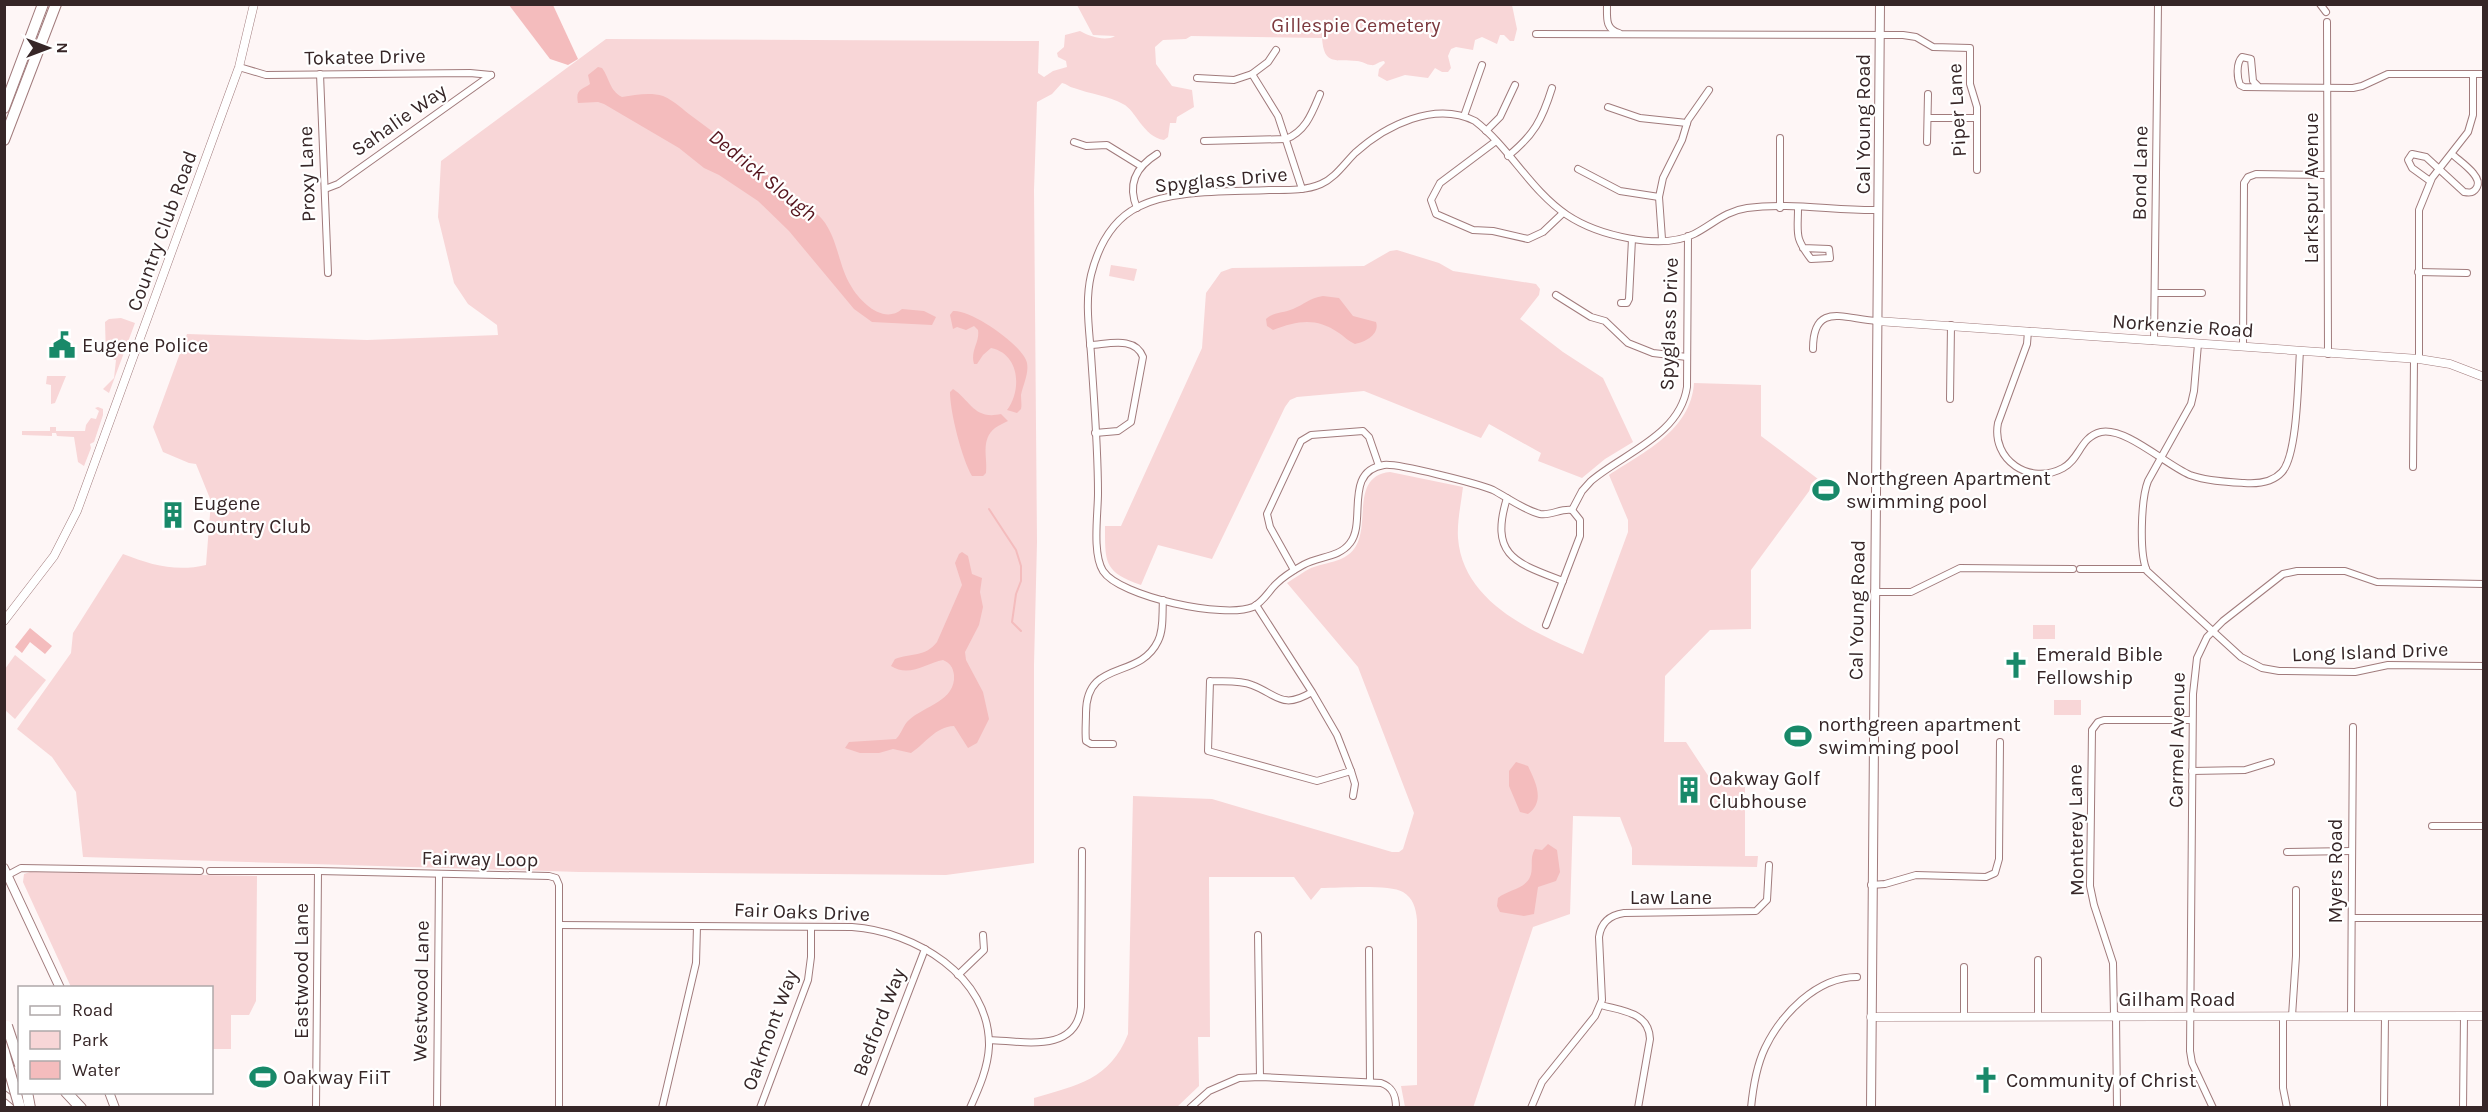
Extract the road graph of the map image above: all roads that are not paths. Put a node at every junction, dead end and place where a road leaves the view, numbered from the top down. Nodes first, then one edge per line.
1 (43, 4) edge
2 (56, 4) edge
3 (254, 4) edge
4 (1607, 4) edge
5 (1880, 4) edge
6 (2158, 4) edge
7 (2327, 22) dead end
8 (1536, 34) dead end
9 (1624, 34) junction
10 (1880, 35) junction
11 (1276, 50) dead end
12 (1482, 65) dead end
13 (239, 67) junction
14 (320, 74) junction
15 (1252, 74) junction
16 (2473, 74) junction
17 (2484, 74) edge
18 (491, 75) joint
19 (1197, 78) dead end
20 (1515, 85) dead end
21 (2259, 87) junction
22 (1552, 88) dead end
23 (2327, 88) junction
24 (1709, 90) dead end
25 (1320, 94) dead end
26 (1928, 94) dead end
27 (1608, 107) dead end
28 (4, 108) edge
29 (1464, 116) junction
30 (1928, 118) junction
31 (1977, 118) junction
32 (1687, 123) junction
33 (1486, 131) junction
34 (1780, 138) dead end
35 (1286, 139) junction
36 (4, 140) edge
37 (1204, 141) dead end
38 (1496, 141) junction
39 (1074, 142) dead end
40 (1927, 142) dead end
41 (1157, 154) dead end
42 (2452, 154) junction
43 (1508, 156) junction
44 (1141, 166) junction
45 (2439, 168) junction
46 (1578, 169) dead end
47 (1977, 170) dead end
48 (2327, 175) junction
49 (2430, 181) junction
50 (325, 189) junction
51 (1302, 189) junction
52 (1659, 197) junction
53 (1137, 208) junction
54 (1780, 208) junction
55 (1798, 208) junction
56 (1879, 210) junction
57 (1563, 213) junction
58 (1688, 236) junction
59 (1632, 239) junction
60 (1662, 239) junction
61 (1803, 248) dead end
62 (2418, 272) junction
63 (328, 273) dead end
64 (2467, 273) dead end
65 (2155, 293) junction
66 (2202, 293) dead end
67 (1556, 295) dead end
68 (1621, 303) dead end
69 (1877, 321) junction
70 (1951, 325) junction
71 (2028, 332) junction
72 (2154, 341) junction
73 (2198, 344) junction
74 (1090, 345) junction
75 (2243, 347) junction
76 (1813, 349) dead end
77 (2300, 351) junction
78 (2328, 354) junction
79 (1687, 357) junction
80 (2416, 359) junction
81 (2484, 377) edge
82 (1950, 399) dead end
83 (1095, 433) junction
84 (2161, 459) junction
85 (1379, 466) junction
86 (2413, 467) dead end
87 (1507, 498) junction
88 (1572, 510) junction
89 (2146, 569) junction
90 (1294, 570) junction
91 (1563, 581) junction
92 (2484, 584) edge
93 (1874, 592) junction
94 (1163, 600) junction
95 (1256, 605) junction
96 (4, 621) edge
97 (1546, 625) dead end
98 (2213, 631) junction
99 (2484, 666) edge
100 (1312, 692) junction
101 (2192, 720) junction
102 (2353, 727) dead end
103 (2000, 742) dead end
104 (1113, 744) dead end
105 (2271, 762) dead end
106 (1351, 771) junction
107 (2192, 771) junction
108 (1353, 796) dead end
109 (2432, 826) dead end
110 (2484, 826) edge
111 (1082, 851) dead end
112 (2352, 851) junction
113 (2287, 852) dead end
114 (1769, 865) dead end
115 (6, 871) edge
116 (200, 871) dead end
117 (210, 871) dead end
118 (318, 871) junction
119 (439, 875) junction
120 (1871, 885) junction
121 (2296, 890) dead end
122 (2352, 918) junction
123 (2484, 918) edge
124 (559, 925) junction
125 (697, 926) junction
126 (811, 927) junction
127 (983, 935) dead end
128 (1258, 935) dead end
129 (925, 949) junction
130 (1369, 950) dead end
131 (2038, 960) dead end
132 (1964, 967) dead end
133 (958, 975) junction
134 (1857, 977) dead end
135 (60, 986) edge
136 (1601, 1005) junction
137 (2038, 1015) junction
138 (2115, 1015) junction
139 (2191, 1016) junction
140 (2288, 1016) junction
141 (2351, 1016) junction
142 (2385, 1016) junction
143 (2464, 1016) junction
144 (2484, 1016) edge
145 (1871, 1017) junction
146 (1964, 1017) junction
147 (6, 1022) edge
148 (989, 1040) junction
149 (4, 1052) edge
150 (4, 1057) edge
151 (18, 1058) edge
152 (18, 1063) edge
153 (1260, 1077) junction
154 (1370, 1082) junction
155 (4, 1084) edge
156 (68, 1094) edge
157 (4, 1103) edge
158 (10, 1107) edge
159 (20, 1107) edge
160 (31, 1107) edge
161 (81, 1107) edge
162 (316, 1107) edge
163 (437, 1107) edge
164 (559, 1107) edge
165 (662, 1107) edge
166 (760, 1107) edge
167 (864, 1107) edge
168 (970, 1107) edge
169 (1190, 1107) edge
170 (1396, 1107) edge
171 (1531, 1107) edge
172 (1638, 1107) edge
173 (1751, 1107) edge
174 (1871, 1107) edge
175 (2117, 1107) edge
176 (2213, 1107) edge
177 (2287, 1107) edge
178 (2384, 1107) edge
179 (2463, 1107) edge

1 - 28 highway
2 - 36 highway
3 - 13 street, Country Club Road
4 - 9 street
5 - 10 main road, Cal Young Road
6 - 65 street, Bond Lane
7 - 23 street, Larkspur Avenue
8 - 9 street
9 - 10 street
10 - 31 street, Piper Lane
10 - 56 main road, Cal Young Road
11 - 15 street
12 - 29 street
13 - 14 street, Tokatee Drive
13 - 96 street, Country Club Road
14 - 18 street, Tokatee Drive
14 - 50 street, Proxy Lane
15 - 19 street
15 - 35 street
16 - 17 street
16 - 23 street
16 - 42 street
18 - 50 street, Sahalie Way
20 - 33 street
21 - 21 street
21 - 23 street
22 - 43 street
23 - 48 street, Larkspur Avenue
24 - 32 street
25 - 35 street
26 - 30 street
27 - 32 street
29 - 33 street, Spyglass Drive
29 - 51 street, Spyglass Drive
30 - 31 street
30 - 40 street
31 - 47 street, Piper Lane
32 - 52 street
33 - 38 street, Spyglass Drive
34 - 54 street
35 - 37 street
35 - 51 street
38 - 43 street, Spyglass Drive
38 - 57 street
39 - 44 street
41 - 44 street
42 - 45 street
42 - 45 street
43 - 57 street, Spyglass Drive
44 - 53 street
45 - 49 street
45 - 49 street
46 - 52 street
48 - 75 street
48 - 78 street, Larkspur Avenue
49 - 62 street
50 - 63 street, Proxy Lane
51 - 53 street, Spyglass Drive
52 - 60 street
53 - 74 street, Spyglass Drive
54 - 55 street, Spyglass Drive
54 - 58 street, Spyglass Drive
55 - 56 street, Spyglass Drive
55 - 61 street
56 - 69 main road, Cal Young Road
57 - 59 street, Spyglass Drive
58 - 60 street, Spyglass Drive
58 - 79 street, Spyglass Drive
59 - 60 street, Spyglass Drive
59 - 68 street
62 - 64 street
62 - 80 street
65 - 66 street
65 - 72 street, Bond Lane
67 - 79 street
69 - 70 street, Norkenzie Road
69 - 76 street
69 - 93 main road, Cal Young Road
70 - 71 street, Norkenzie Road
70 - 82 street
71 - 72 street, Norkenzie Road
71 - 84 street
72 - 73 street, Norkenzie Road
73 - 75 street, Norkenzie Road
73 - 84 street
74 - 83 street, Spyglass Drive
74 - 83 street
75 - 77 street, Norkenzie Road
77 - 78 street, Norkenzie Road
77 - 84 street
78 - 80 street, Norkenzie Road
79 - 88 street, Spyglass Drive
80 - 81 street, Norkenzie Road
80 - 86 street
83 - 94 street, Spyglass Drive
84 - 89 street
85 - 87 street
85 - 90 street
85 - 90 street
87 - 88 street
87 - 91 street
88 - 91 street
89 - 93 street
89 - 98 street, Long Island Drive
90 - 95 street
91 - 97 street
92 - 98 street, Carmel Avenue
93 - 120 main road, Cal Young Road
94 - 95 street, Spyglass Drive
94 - 104 street
95 - 100 street
98 - 99 street, Long Island Drive
98 - 101 street, Carmel Avenue
100 - 106 street
100 - 106 street
101 - 107 street, Carmel Avenue
101 - 138 street, Monterey Lane
102 - 112 street, Myers Road
103 - 120 street
105 - 107 street
106 - 108 street
107 - 139 street, Carmel Avenue
109 - 110 street
111 - 148 street
112 - 113 street
112 - 122 street, Myers Road
114 - 136 street, Law Lane
115 - 116 street
115 - 135 main road
117 - 118 street, Fairway Loop
118 - 119 street, Fairway Loop
118 - 162 street, Eastwood Lane
119 - 124 street, Fairway Loop
119 - 163 street, Westwood Lane
120 - 145 main road, Cal Young Road
121 - 140 street
122 - 123 street
122 - 141 street, Myers Road
124 - 125 street, Fair Oaks Drive
124 - 164 street, Fairway Loop
125 - 126 street, Fair Oaks Drive
125 - 165 street
126 - 129 street, Fair Oaks Drive
126 - 166 street, Oakmont Way
127 - 133 street
128 - 153 street
129 - 133 street, Fair Oaks Drive
129 - 167 street, Bedford Way
130 - 154 street
131 - 137 street
132 - 146 street
133 - 148 street, Fair Oaks Drive
134 - 173 street
136 - 171 street
136 - 172 street
137 - 138 street, Gilham Road
137 - 146 street, Gilham Road
138 - 139 street, Gilham Road
138 - 175 street
139 - 140 street, Gilham Road
139 - 176 street, Carmel Avenue
140 - 141 street, Gilham Road
140 - 177 street
141 - 142 street, Gilham Road
142 - 143 street, Gilham Road
142 - 178 street
143 - 144 street, Gilham Road
143 - 179 street
145 - 146 street, Gilham Road
145 - 174 main road, Cal Young Road
147 - 151 highway, bridge
148 - 168 street, Fair Oaks Drive
149 - 159 highway, bridge
150 - 152 highway
153 - 154 street
153 - 169 street
154 - 170 street
155 - 160 main road
156 - 161 highway
157 - 158 main road

